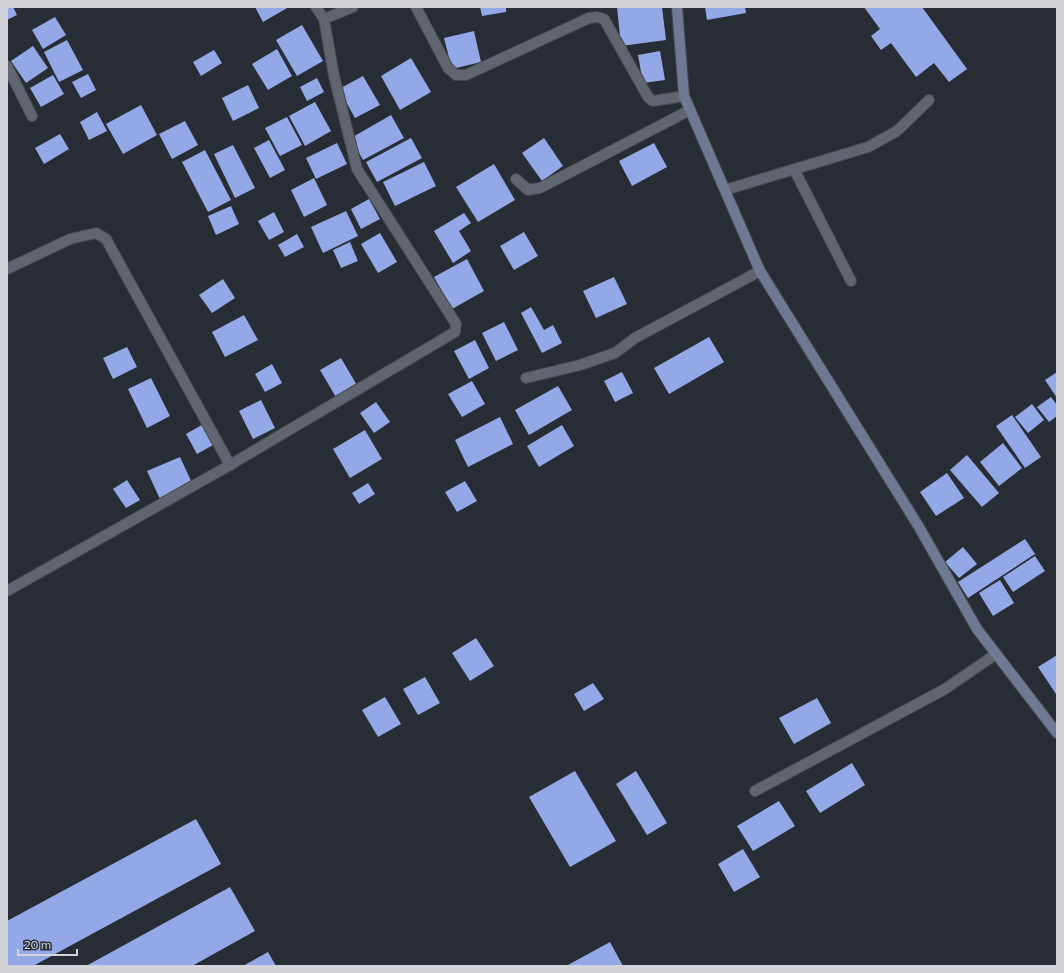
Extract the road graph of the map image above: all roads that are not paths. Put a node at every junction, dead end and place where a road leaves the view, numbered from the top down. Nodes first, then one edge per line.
1 (316, 7) edge
2 (353, 7) edge
3 (416, 7) edge
4 (677, 7) edge
5 (324, 19) junction
6 (7, 66) edge
7 (684, 96) junction
8 (929, 100) dead end
9 (690, 110) junction
10 (32, 116) dead end
11 (794, 170) junction
12 (516, 179) dead end
13 (725, 190) junction
14 (7, 269) edge
15 (760, 271) junction
16 (850, 281) dead end
17 (526, 378) dead end
18 (230, 465) junction
19 (7, 591) edge
20 (996, 654) junction
21 (1057, 733) edge
22 (755, 790) dead end

1 - 5 street
2 - 5 street
3 - 7 street
4 - 7 street
5 - 18 street
6 - 10 street
7 - 9 street
8 - 11 street
9 - 12 street
9 - 13 street
11 - 13 street
11 - 16 street
13 - 15 street
14 - 18 street
15 - 17 street
15 - 20 street
18 - 19 street
20 - 21 street
20 - 22 street

